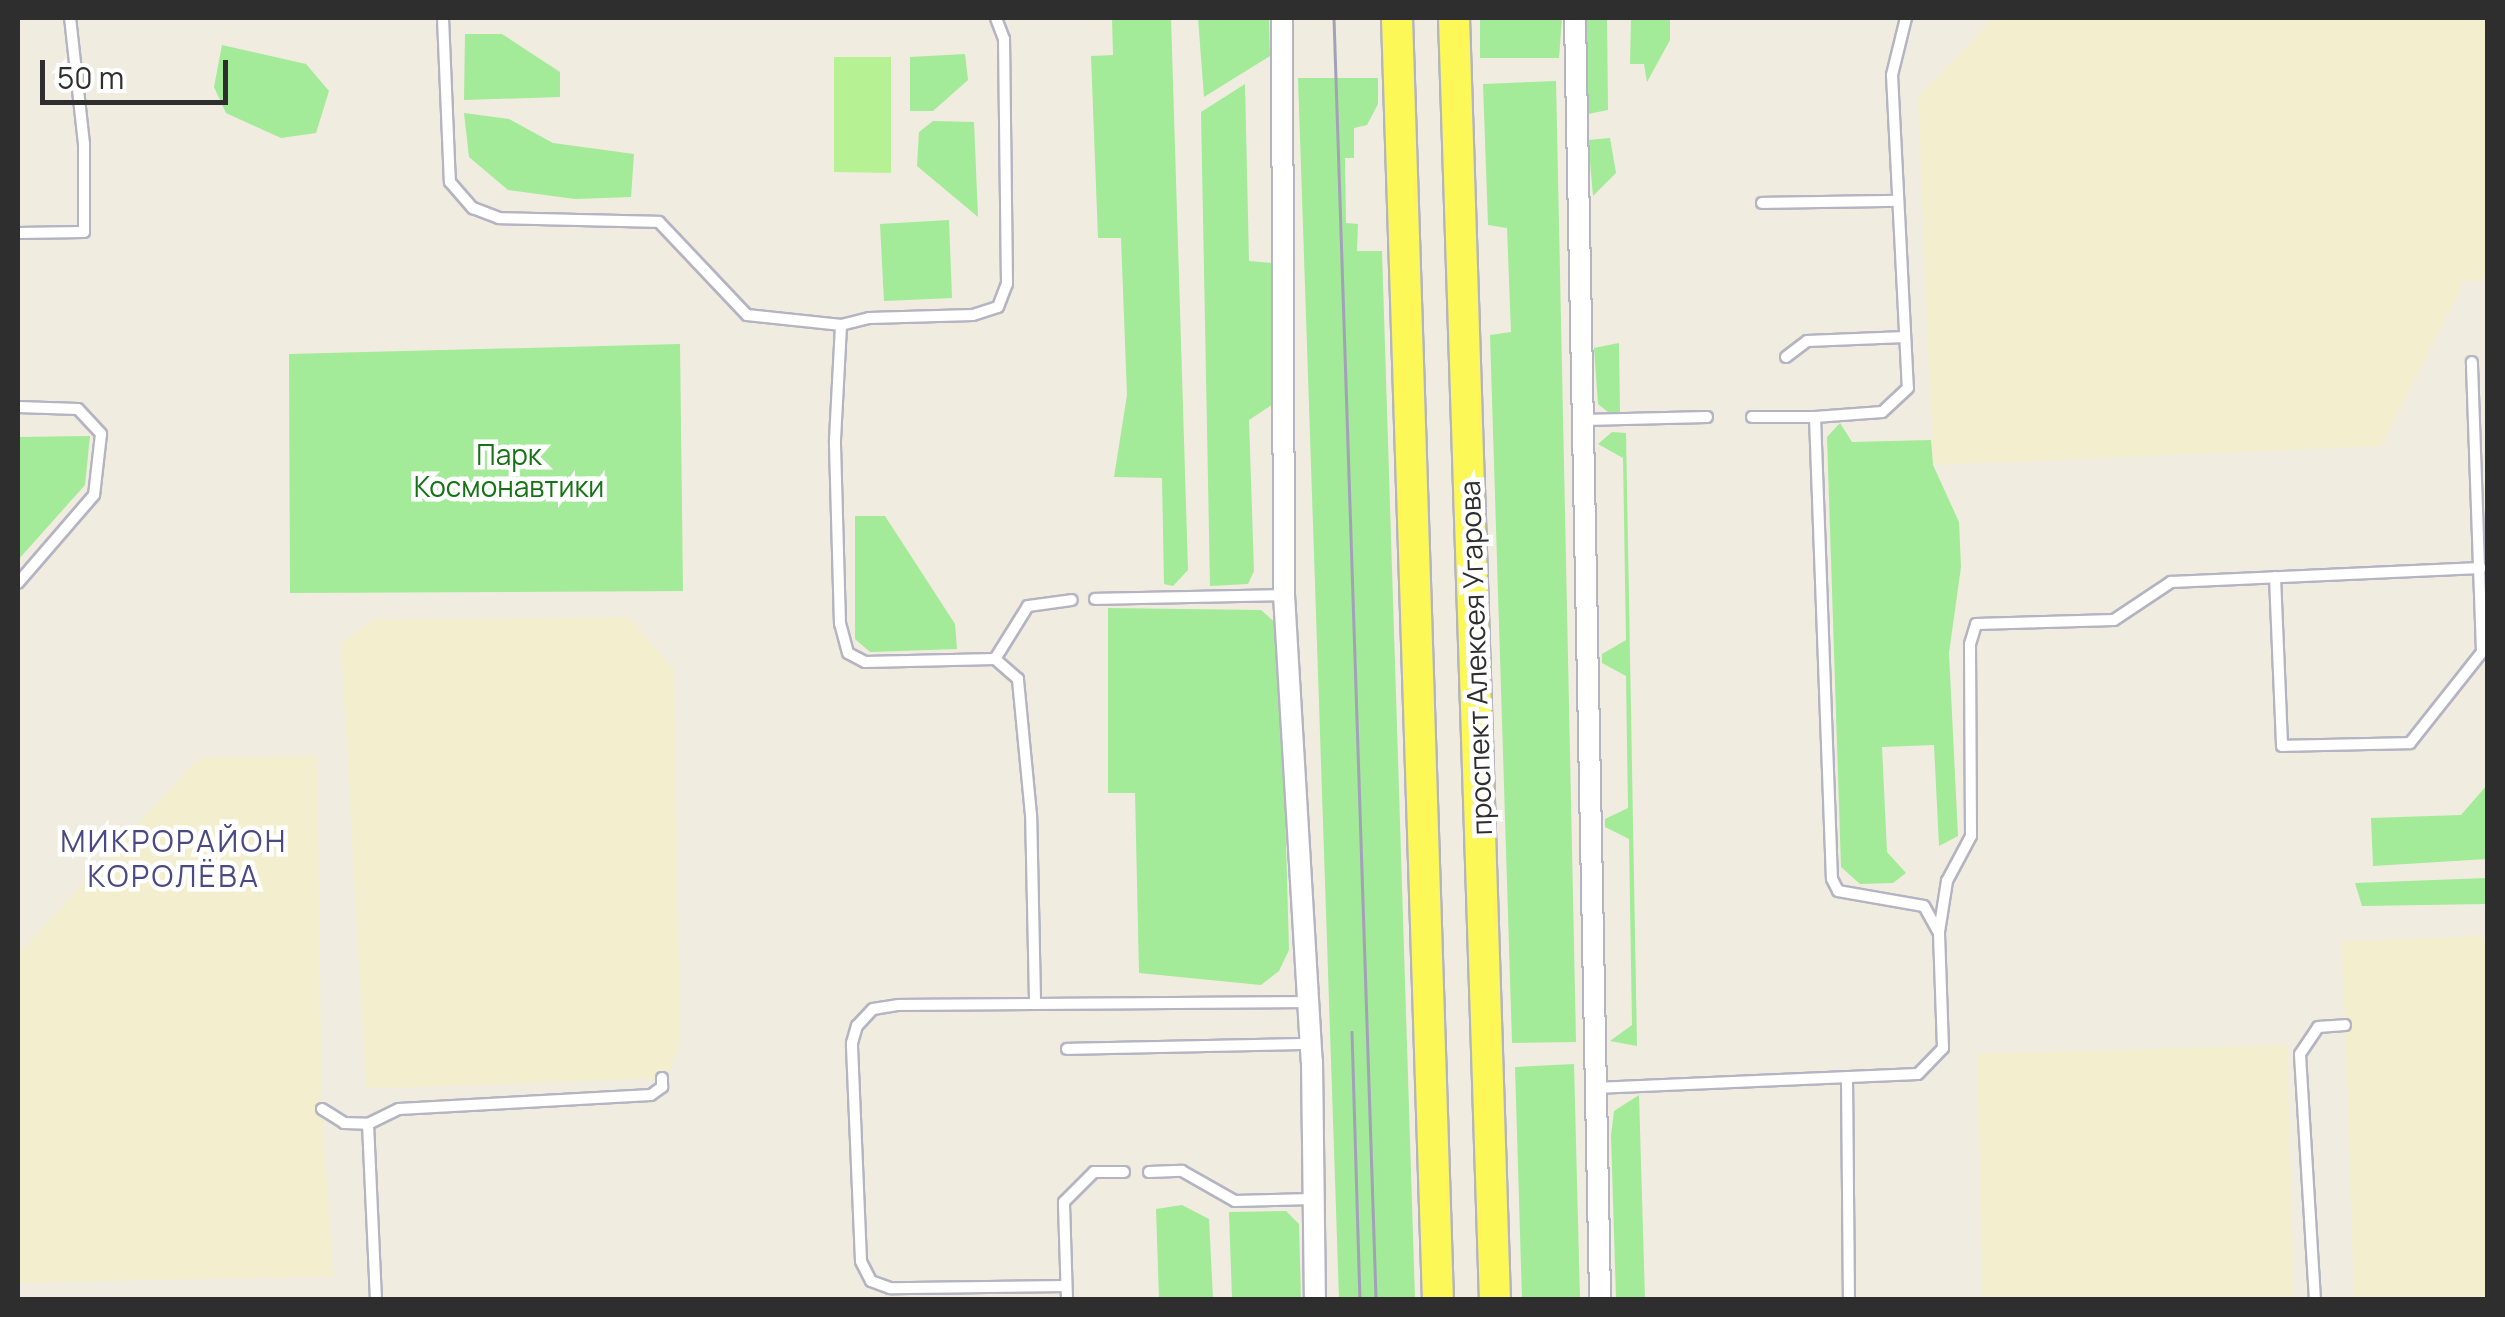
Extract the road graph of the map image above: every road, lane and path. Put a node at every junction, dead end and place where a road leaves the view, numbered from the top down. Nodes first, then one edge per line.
1 (70, 18) edge
2 (443, 18) edge
3 (996, 18) edge
4 (1282, 18) edge
5 (1397, 18) edge
6 (1454, 18) edge
7 (1575, 18) edge
8 (1906, 18) edge
9 (1896, 201) junction
10 (1762, 203) dead end
11 (18, 233) edge
12 (841, 325) junction
13 (1905, 337) junction
14 (1786, 357) dead end
15 (2472, 362) dead end
16 (18, 407) edge
17 (1816, 417) junction
18 (1707, 418) dead end
19 (1752, 418) dead end
20 (1584, 420) junction
21 (2482, 568) junction
22 (2275, 577) junction
23 (18, 582) edge
24 (1284, 594) junction
25 (1072, 600) dead end
26 (1095, 600) dead end
27 (994, 658) junction
28 (1939, 932) junction
29 (1035, 1000) junction
30 (1308, 1002) junction
31 (2345, 1025) dead end
32 (1310, 1044) junction
33 (1067, 1049) dead end
34 (1847, 1077) junction
35 (662, 1078) dead end
36 (1594, 1088) junction
37 (322, 1109) dead end
38 (368, 1124) junction
39 (1124, 1172) dead end
40 (1150, 1172) dead end
41 (1312, 1200) junction
42 (1066, 1286) junction
43 (376, 1300) edge
44 (1068, 1300) edge
45 (1316, 1300) edge
46 (1438, 1300) edge
47 (1495, 1300) edge
48 (1600, 1300) edge
49 (1850, 1300) edge
50 (2315, 1300) edge

1 - 11 lane
2 - 12 lane
3 - 12 lane
4 - 24 street
5 - 46 main road, проспект Алексея Угарова
6 - 47 main road, проспект Алексея Угарова
7 - 20 street
8 - 9 lane
9 - 10 lane
9 - 13 lane
12 - 27 lane
13 - 14 lane
13 - 17 lane
15 - 21 lane
16 - 23 lane
17 - 19 lane
17 - 28 lane
18 - 20 lane
20 - 36 street
21 - 22 lane
21 - 22 lane
22 - 28 lane
24 - 26 lane
24 - 30 street
25 - 27 lane
27 - 29 lane
28 - 34 lane
29 - 30 lane
29 - 42 lane
30 - 32 street
31 - 50 lane
32 - 33 lane
32 - 41 street
34 - 36 lane
34 - 49 lane
35 - 38 lane
36 - 48 street
37 - 38 lane
38 - 43 lane
39 - 42 lane
40 - 41 lane
41 - 45 street
42 - 44 lane

